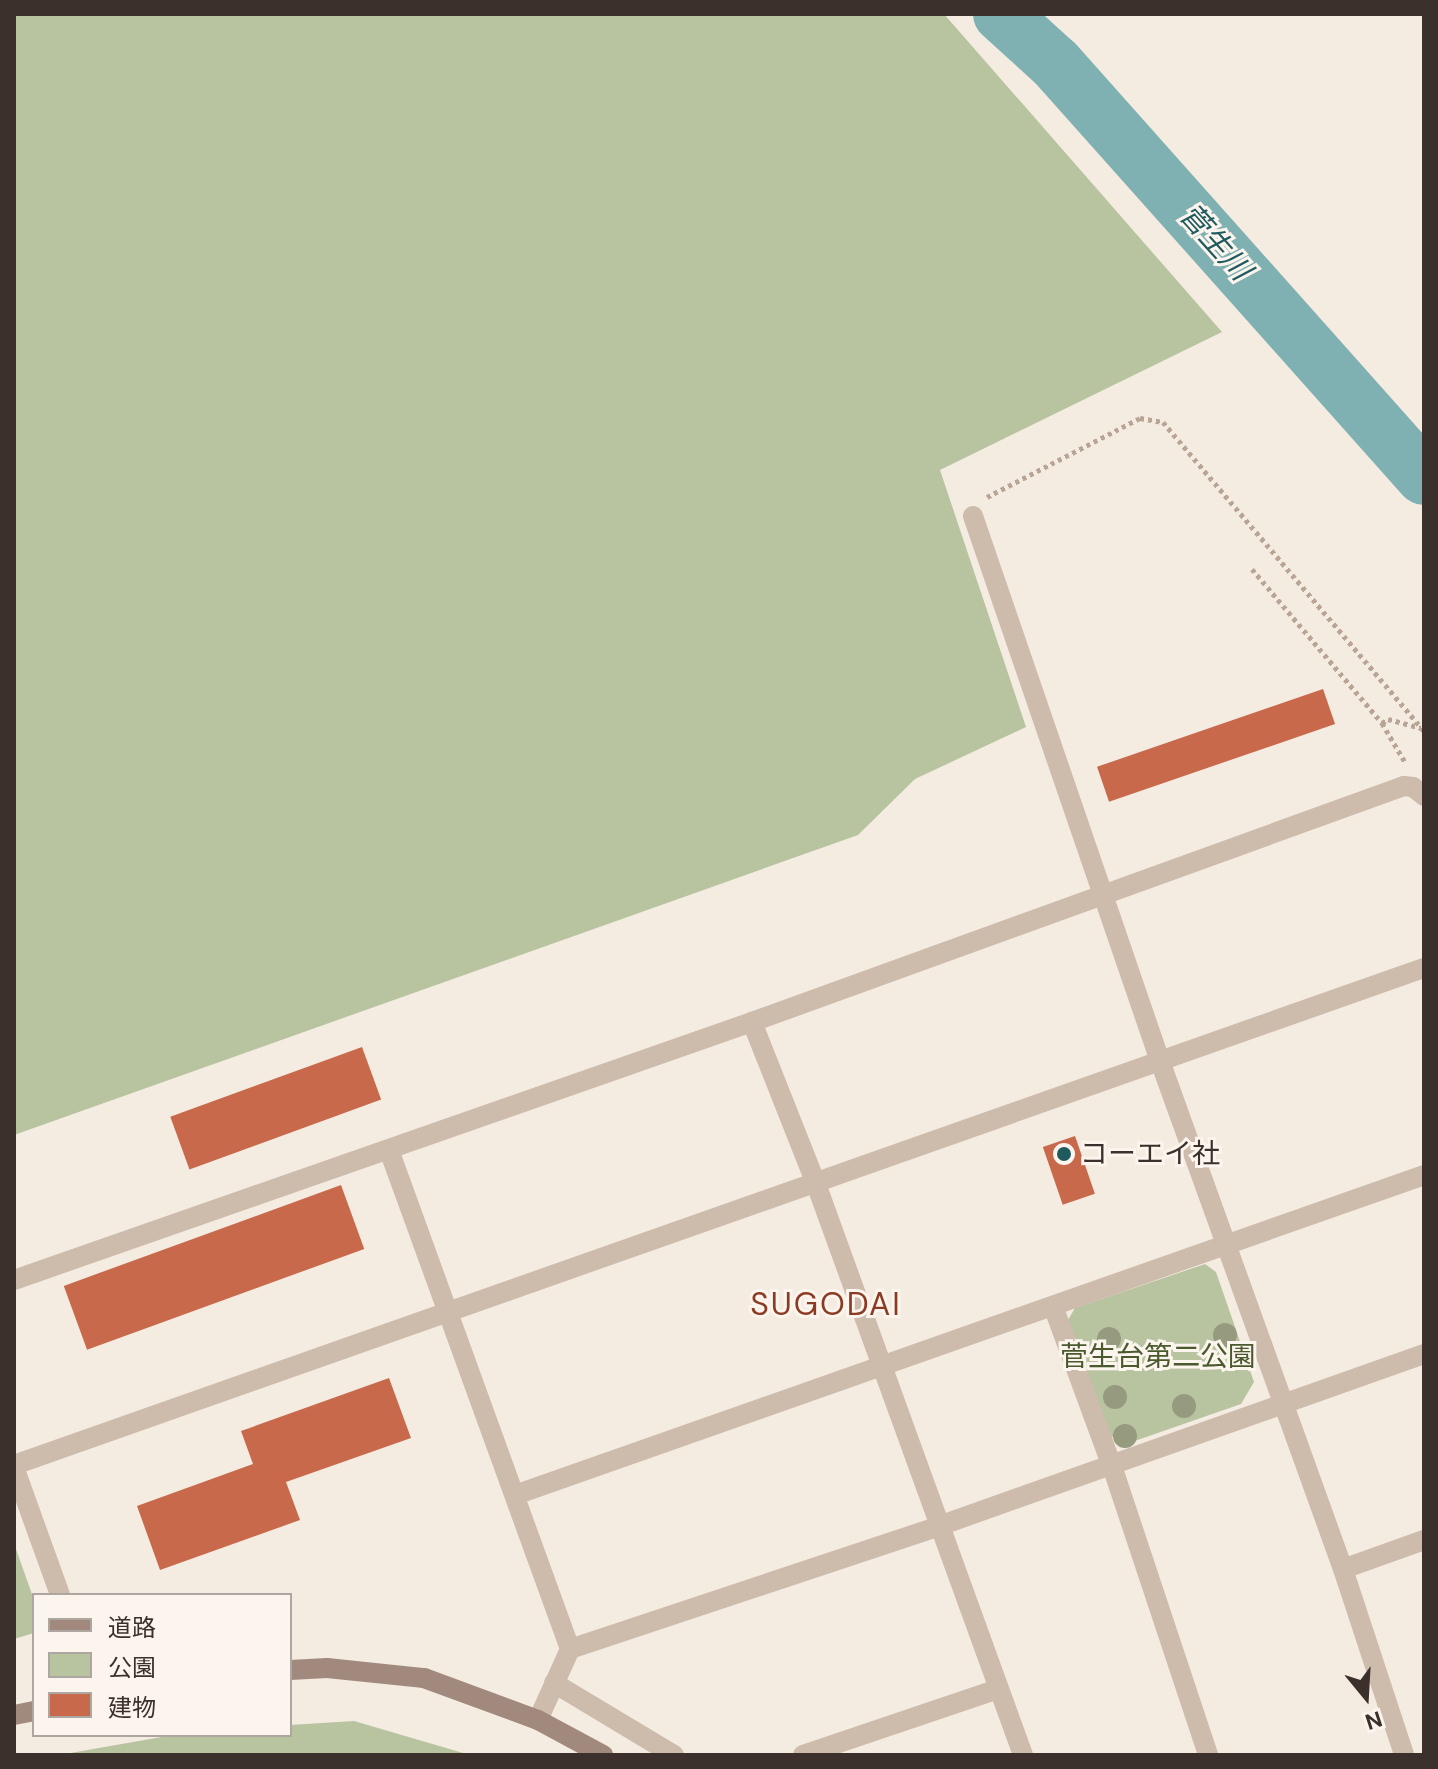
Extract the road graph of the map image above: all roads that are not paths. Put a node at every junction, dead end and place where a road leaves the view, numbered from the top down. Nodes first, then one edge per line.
1 (973, 516) road end
2 (1423, 794) edge
3 (1103, 896) junction
4 (1424, 968) edge
5 (752, 1022) junction
6 (1160, 1061) junction
7 (389, 1150) junction
8 (1424, 1175) edge
9 (815, 1181) junction
10 (1225, 1245) junction
11 (14, 1280) edge
12 (1053, 1306) junction
13 (449, 1310) junction
14 (1424, 1354) edge
15 (882, 1366) junction
16 (1283, 1407) junction
17 (14, 1466) edge
18 (1112, 1466) junction
19 (515, 1495) junction
20 (939, 1526) junction
21 (1424, 1540) edge
22 (1343, 1569) junction
23 (59, 1593) edge
24 (570, 1649) junction
25 (292, 1670) edge
26 (554, 1683) junction
27 (998, 1689) junction
28 (538, 1720) junction
29 (603, 1755) edge
30 (674, 1755) edge
31 (803, 1755) edge
32 (1023, 1755) edge
33 (1208, 1755) edge
34 (1404, 1755) edge

1 - 3 street
2 - 3 street
3 - 5 street
3 - 6 street
4 - 6 street
5 - 7 street
5 - 9 street
6 - 9 street
6 - 10 street
7 - 11 street
7 - 13 street
8 - 10 street
9 - 13 street
9 - 15 street
10 - 12 street
10 - 16 street
12 - 15 street
12 - 18 street
13 - 17 street
13 - 19 street
14 - 16 street
15 - 19 street
15 - 20 street
16 - 18 street
16 - 22 street
17 - 23 street
18 - 20 street
18 - 33 street
19 - 24 street
20 - 24 street
20 - 27 street
21 - 22 street
22 - 34 street
24 - 26 street
25 - 28 main road
26 - 28 street
26 - 30 street
27 - 31 street
27 - 32 street
28 - 29 main road

